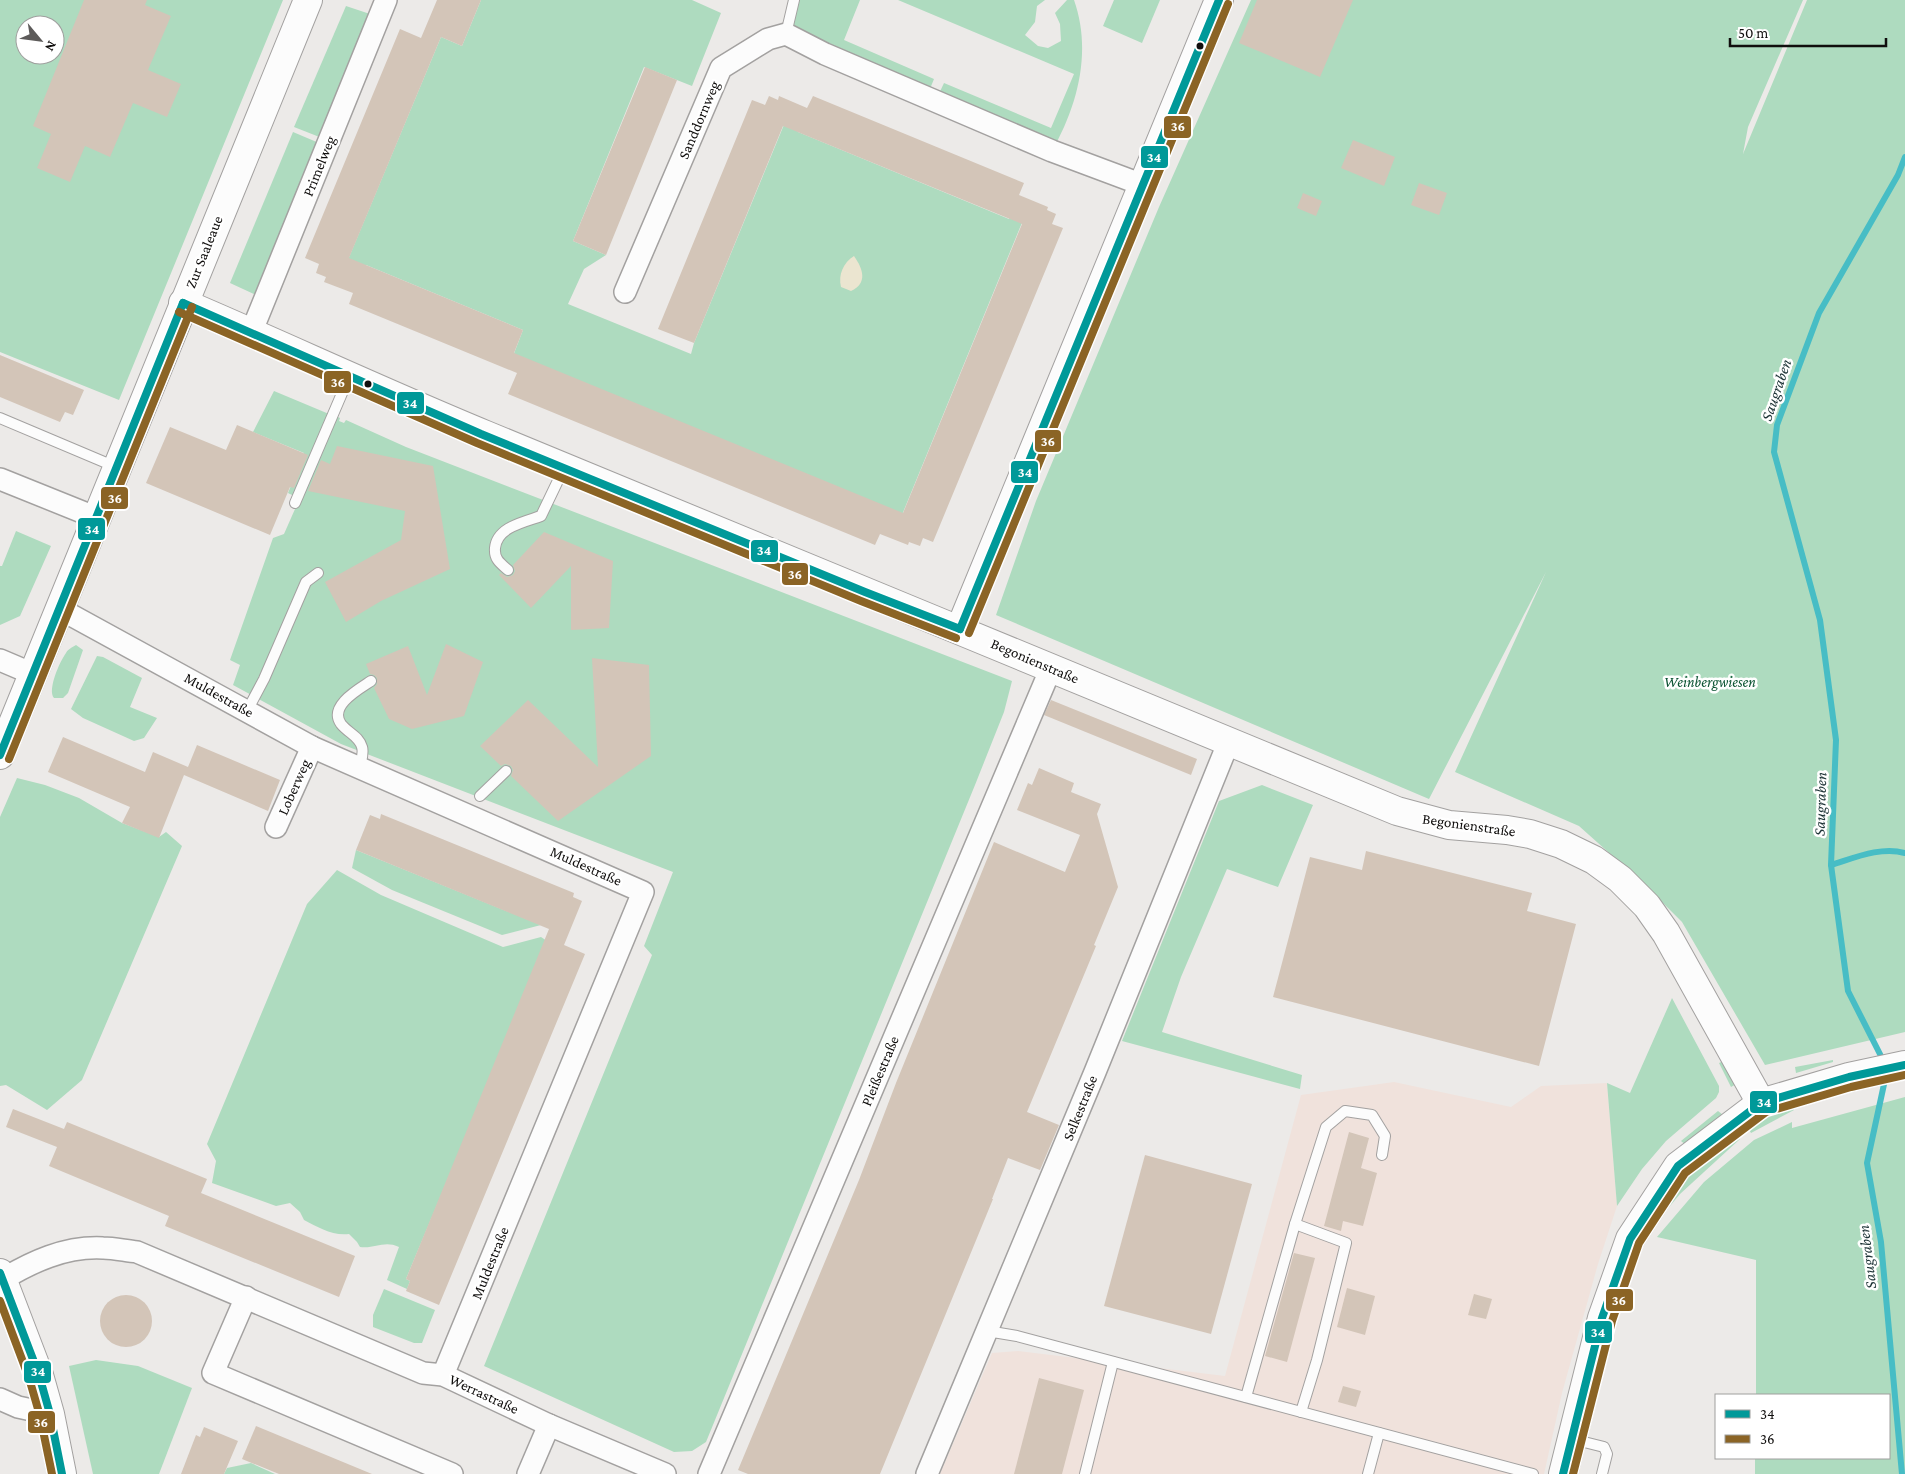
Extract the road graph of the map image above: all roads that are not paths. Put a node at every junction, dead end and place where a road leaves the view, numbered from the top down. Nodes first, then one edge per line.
1 (308, 0) edge
2 (386, 0) edge
3 (794, 0) edge
4 (1220, 0) edge
5 (786, 34) junction
6 (1143, 185) junction
7 (625, 292) dead end
8 (183, 303) junction
9 (251, 333) junction
10 (350, 376) junction
11 (0, 418) edge
12 (117, 468) junction
13 (564, 468) junction
14 (0, 479) edge
15 (295, 504) dead end
16 (97, 518) junction
17 (508, 570) dead end
18 (318, 573) dead end
19 (60, 609) junction
20 (960, 629) junction
21 (0, 660) edge
22 (1052, 668) junction
23 (33, 674) junction
24 (371, 681) dead end
25 (247, 711) junction
26 (1229, 741) junction
27 (312, 747) junction
28 (0, 755) edge
29 (360, 767) junction
30 (506, 771) dead end
31 (480, 796) dead end
32 (276, 827) dead end
33 (1905, 1065) edge
34 (1761, 1103) junction
35 (1382, 1155) dead end
36 (1295, 1224) junction
37 (1, 1278) edge
38 (246, 1297) junction
39 (987, 1331) junction
40 (1113, 1362) junction
41 (443, 1375) junction
42 (1246, 1397) junction
43 (0, 1399) edge
44 (1301, 1412) junction
45 (50, 1414) junction
46 (549, 1424) junction
47 (1379, 1433) junction
48 (1572, 1439) junction
49 (62, 1474) edge
50 (452, 1474) edge
51 (528, 1474) edge
52 (665, 1474) edge
53 (709, 1474) edge
54 (927, 1474) edge
55 (1085, 1474) edge
56 (1368, 1474) edge
57 (1533, 1474) edge
58 (1562, 1474) edge
59 (1602, 1474) edge

1 - 8 street, Zur Saaleaue
2 - 9 street, Primelweg
3 - 5 lane
4 - 6 street
5 - 6 street
5 - 7 street, Sanddornweg
6 - 20 street
8 - 9 street, Begonienstraße
8 - 12 street, Zur Saaleaue
9 - 10 street, Begonienstraße
10 - 13 street, Begonienstraße
10 - 15 lane
11 - 12 lane
12 - 16 street, Zur Saaleaue
13 - 17 lane
13 - 20 street, Begonienstraße
14 - 16 street
16 - 19 street, Zur Saaleaue
18 - 25 lane
19 - 23 street, Zur Saaleaue
19 - 25 street, Muldestraße
20 - 22 street, Begonienstraße
21 - 23 street
22 - 26 street, Begonienstraße
22 - 53 street, Pleißestraße
23 - 28 street, Zur Saaleaue
24 - 29 lane
25 - 27 street, Muldestraße
26 - 34 street, Begonienstraße
26 - 39 street, Selkestraße
27 - 29 street, Muldestraße
27 - 32 street, Loberweg
29 - 41 street, Muldestraße
30 - 31 lane
33 - 34 street
34 - 48 street
35 - 36 lane
36 - 42 lane
36 - 44 lane
37 - 38 street, Werrastraße
37 - 45 street
38 - 41 street, Werrastraße
38 - 50 street
39 - 40 lane
39 - 54 street, Selkestraße
40 - 42 lane
40 - 55 lane
41 - 46 street, Werrastraße
42 - 44 lane
43 - 45 street
44 - 47 lane
45 - 49 street
46 - 51 street
46 - 52 street, Werrastraße
47 - 56 lane
47 - 57 lane
48 - 58 street
48 - 59 lane

